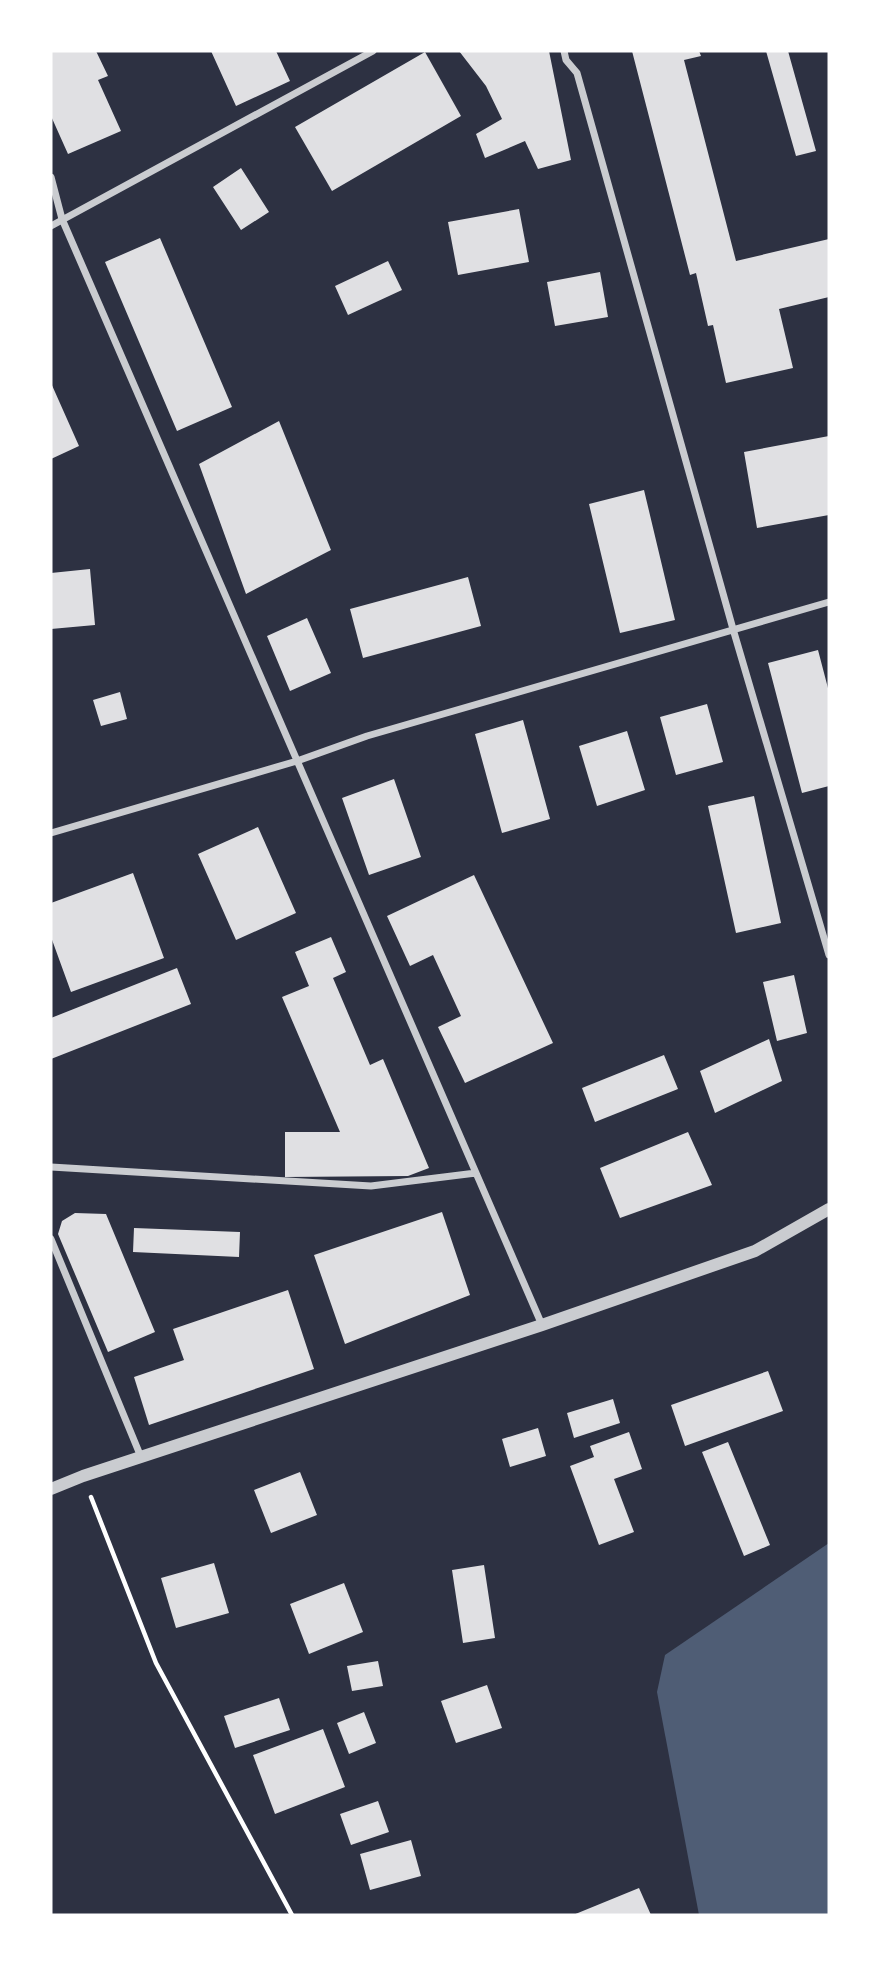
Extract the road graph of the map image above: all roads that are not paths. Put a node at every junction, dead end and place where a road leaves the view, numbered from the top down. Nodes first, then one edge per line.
1 (373, 51) edge
2 (564, 51) edge
3 (51, 177) edge
4 (62, 219) junction
5 (51, 226) edge
6 (829, 603) edge
7 (733, 629) junction
8 (297, 761) junction
9 (51, 833) edge
10 (829, 955) edge
11 (51, 1167) edge
12 (475, 1173) junction
13 (829, 1209) edge
14 (51, 1239) edge
15 (542, 1325) junction
16 (141, 1457) junction
17 (51, 1489) edge

1 - 4 street
2 - 7 street
3 - 4 street
4 - 5 street
4 - 8 street
6 - 7 street
7 - 8 street
7 - 10 street
8 - 9 street
8 - 12 street
11 - 12 street
12 - 15 street
13 - 15 street
14 - 16 street
15 - 16 street
16 - 17 street

